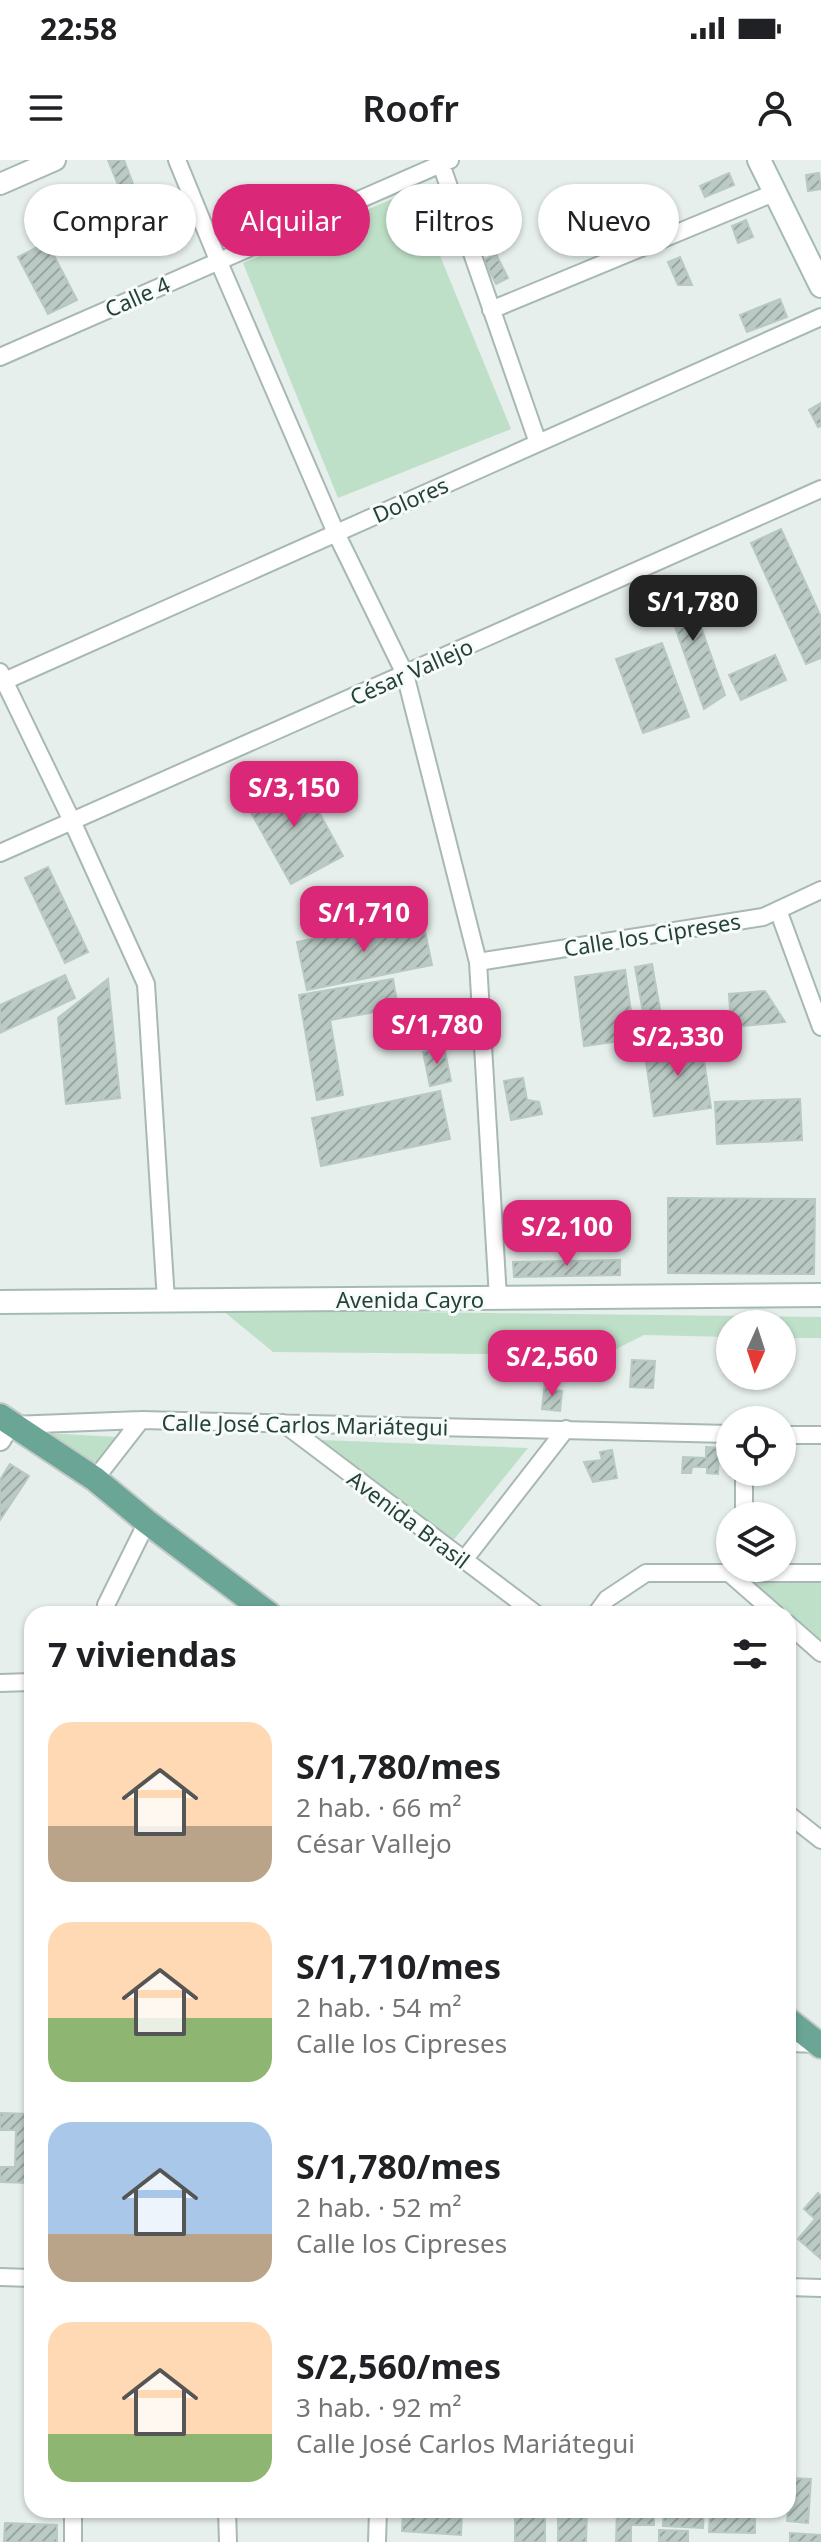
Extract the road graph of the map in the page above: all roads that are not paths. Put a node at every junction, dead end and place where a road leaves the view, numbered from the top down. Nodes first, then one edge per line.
1 (55, 160) edge
2 (177, 160) edge
3 (759, 160) edge
4 (446, 162) edge
5 (0, 184) edge
6 (776, 192) junction
7 (218, 260) junction
8 (818, 272) edge
9 (491, 310) junction
10 (821, 317) edge
11 (0, 357) edge
12 (538, 443) junction
13 (821, 489) edge
14 (336, 533) junction
15 (405, 674) junction
16 (1, 679) edge
17 (72, 821) junction
18 (0, 853) edge
19 (821, 890) edge
20 (778, 910) junction
21 (478, 962) junction
22 (821, 1027) edge
23 (821, 1295) edge
24 (498, 1298) junction
25 (166, 1301) junction
26 (0, 1302) edge
27 (141, 1420) junction
28 (283, 1423) junction
29 (3, 1427) edge
30 (566, 1429) junction
31 (716, 1434) edge
32 (796, 1435) edge
33 (821, 1435) edge
34 (95, 1479) junction
35 (147, 1522) junction
36 (464, 1560) junction
37 (716, 1571) edge
38 (796, 1572) edge
39 (821, 1573) edge
40 (748, 1582) edge
41 (106, 1606) edge
42 (258, 1606) edge
43 (525, 1606) edge
44 (602, 1606) edge
45 (769, 1606) edge
46 (796, 1631) edge
47 (821, 1653) edge
48 (24, 1682) edge
49 (0, 1683) edge
50 (796, 1820) edge
51 (821, 1840) edge
52 (796, 2026) edge
53 (796, 2043) edge
54 (820, 2044) edge
55 (0, 2277) edge
56 (24, 2278) edge
57 (796, 2287) edge
58 (821, 2288) edge
59 (73, 2518) edge
60 (227, 2518) edge
61 (378, 2518) edge
62 (73, 2542) edge
63 (228, 2542) edge
64 (377, 2542) edge

1 - 5 street
2 - 7 street
3 - 6 main road
4 - 7 street, Calle 4
4 - 9 street
6 - 8 main road
6 - 9 street
7 - 11 street, Calle 4
7 - 14 street
9 - 12 street
10 - 12 street, Dolores
12 - 14 street, Dolores
13 - 15 street, César Vallejo
14 - 15 street
14 - 16 street, Dolores
15 - 17 street, César Vallejo
15 - 21 street
16 - 17 street
17 - 18 street, César Vallejo
17 - 25 street
19 - 20 street, Calle los Cipreses
20 - 21 street, Calle los Cipreses
20 - 22 street
21 - 24 street
23 - 24 main road, Avenida Cayro
24 - 25 main road, Avenida Cayro
25 - 26 main road, Avenida Cayro
27 - 28 street, Calle José Carlos Mariátegui
27 - 29 street, Calle José Carlos Mariátegui
27 - 34 street
28 - 30 street, Calle José Carlos Mariátegui
28 - 36 street, Avenida Brasil
29 - 34 main road
30 - 31 street, Calle José Carlos Mariátegui
30 - 36 street
32 - 33 street
34 - 35 main road
35 - 41 street
35 - 42 main road
36 - 43 street, Avenida Brasil
37 - 44 street
38 - 39 street
40 - 45 street
46 - 47 street
48 - 49 street
50 - 51 street
52 - 54 main road
53 - 54 street
55 - 56 street
57 - 58 street
59 - 62 street
60 - 63 street
61 - 64 street

